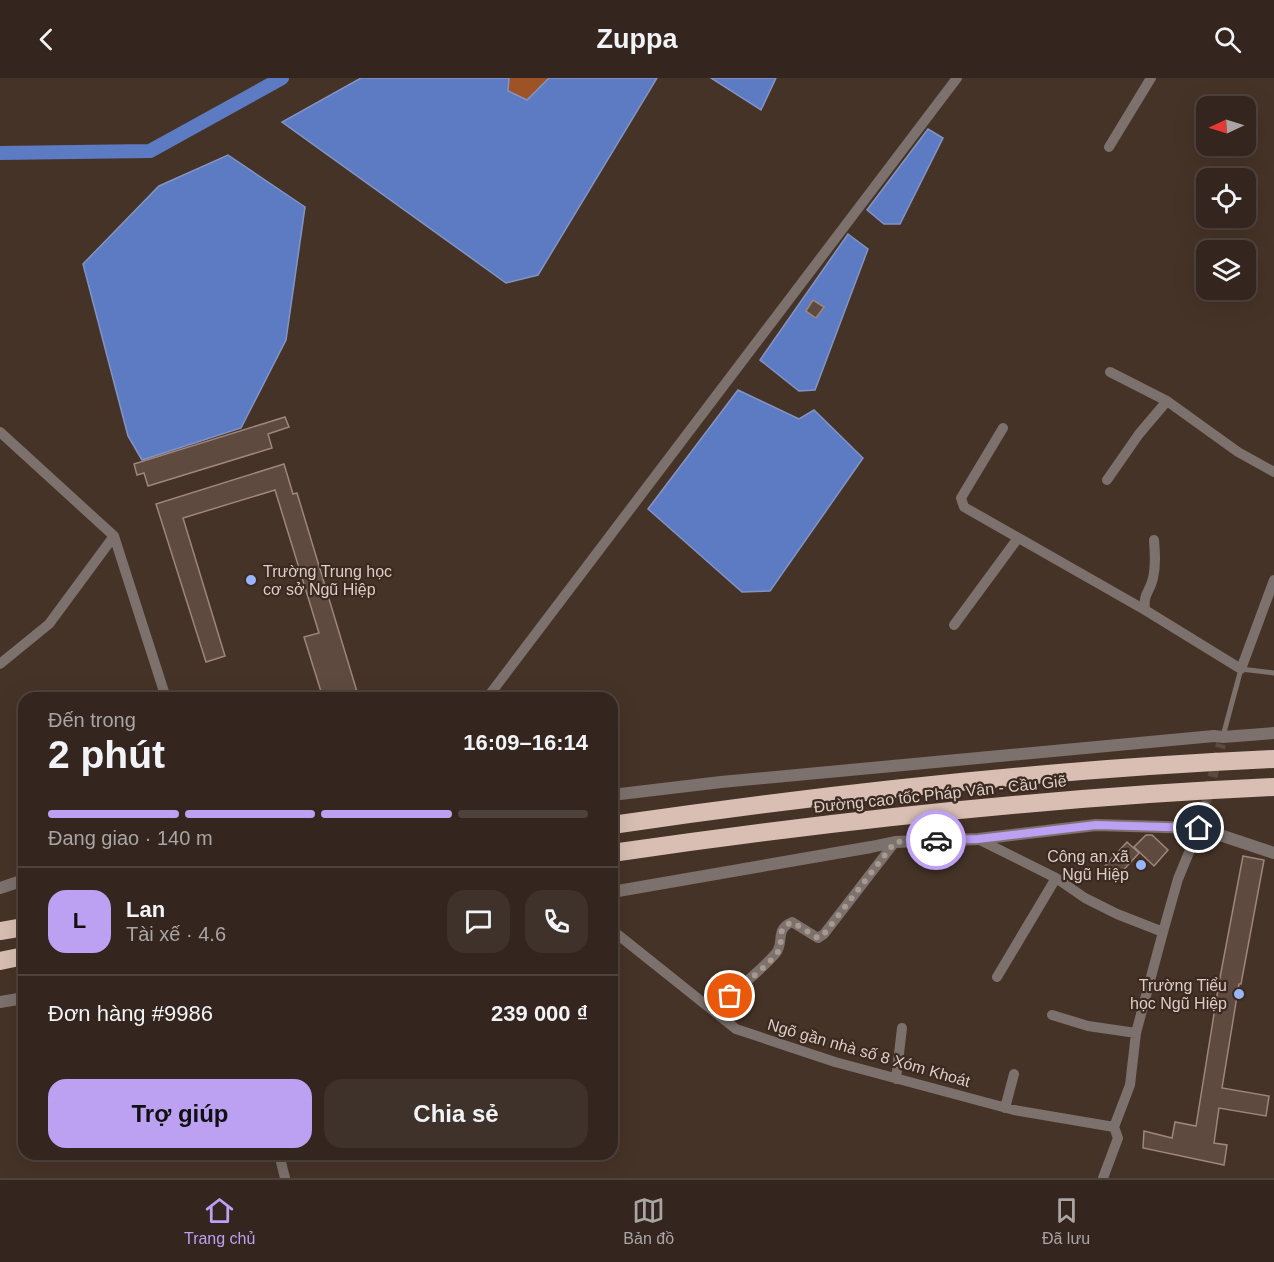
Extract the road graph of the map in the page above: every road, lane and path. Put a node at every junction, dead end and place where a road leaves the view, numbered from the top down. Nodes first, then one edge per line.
1 (957, 78) edge
2 (1151, 78) edge
3 (1108, 147) dead end
4 (1110, 372) dead end
5 (1167, 401) junction
6 (1003, 429) dead end
7 (0, 432) edge
8 (1274, 472) edge
9 (1107, 480) dead end
10 (114, 536) junction
11 (1018, 538) junction
12 (1154, 540) dead end
13 (1274, 580) edge
14 (1145, 610) junction
15 (954, 625) dead end
16 (0, 664) edge
17 (1241, 669) junction
18 (1274, 672) edge
19 (164, 692) edge
20 (492, 692) edge
21 (1274, 733) edge
22 (1222, 740) junction
23 (1274, 759) edge
24 (1274, 787) edge
25 (618, 794) edge
26 (1205, 806) tunnel mouth
27 (618, 824) edge
28 (1199, 828) junction
29 (978, 839) junction
30 (895, 842) junction
31 (618, 852) edge
32 (1274, 853) edge
33 (1056, 878) junction
34 (18, 882) edge
35 (0, 888) edge
36 (618, 891) edge
37 (18, 928) edge
38 (0, 932) edge
39 (1162, 932) junction
40 (618, 935) edge
41 (18, 957) edge
42 (0, 961) edge
43 (997, 977) dead end
44 (18, 999) edge
45 (0, 1002) edge
46 (713, 1010) junction
47 (1052, 1015) dead end
48 (902, 1028) dead end
49 (1136, 1033) junction
50 (1014, 1074) dead end
51 (896, 1079) junction
52 (1005, 1108) junction
53 (1114, 1127) junction
54 (280, 1160) edge
55 (285, 1178) edge
56 (1103, 1178) edge

1 - 20 street
2 - 3 street
4 - 5 street
5 - 8 street
5 - 9 street
6 - 11 street
7 - 10 street
10 - 16 street
10 - 19 street
11 - 14 street
11 - 15 street
12 - 14 street
13 - 17 street
14 - 17 street
17 - 18 lane
17 - 22 lane
21 - 22 street
22 - 25 street
23 - 27 highway, Đường cao tốc Pháp Vân - Cầu Giẽ
24 - 31 highway, Đường cao tốc Pháp Vân - Cầu Giẽ
26 - 28 street
28 - 29 street
28 - 32 street
28 - 39 street
29 - 30 street
29 - 33 street
30 - 36 street
30 - 46 street
33 - 39 street
33 - 43 street
34 - 35 street
37 - 38 highway
39 - 49 street
40 - 46 street, Ngõ gần nhà số 8 Xóm Khoát
41 - 42 highway
44 - 45 street
46 - 51 street, Ngõ gần nhà số 8 Xóm Khoát
47 - 49 street
48 - 51 street
49 - 53 street
50 - 52 street
51 - 52 street, Ngõ gần nhà số 8 Xóm Khoát
52 - 53 street, Ngõ gần nhà số 8 Xóm Khoát
53 - 56 street
54 - 55 street

